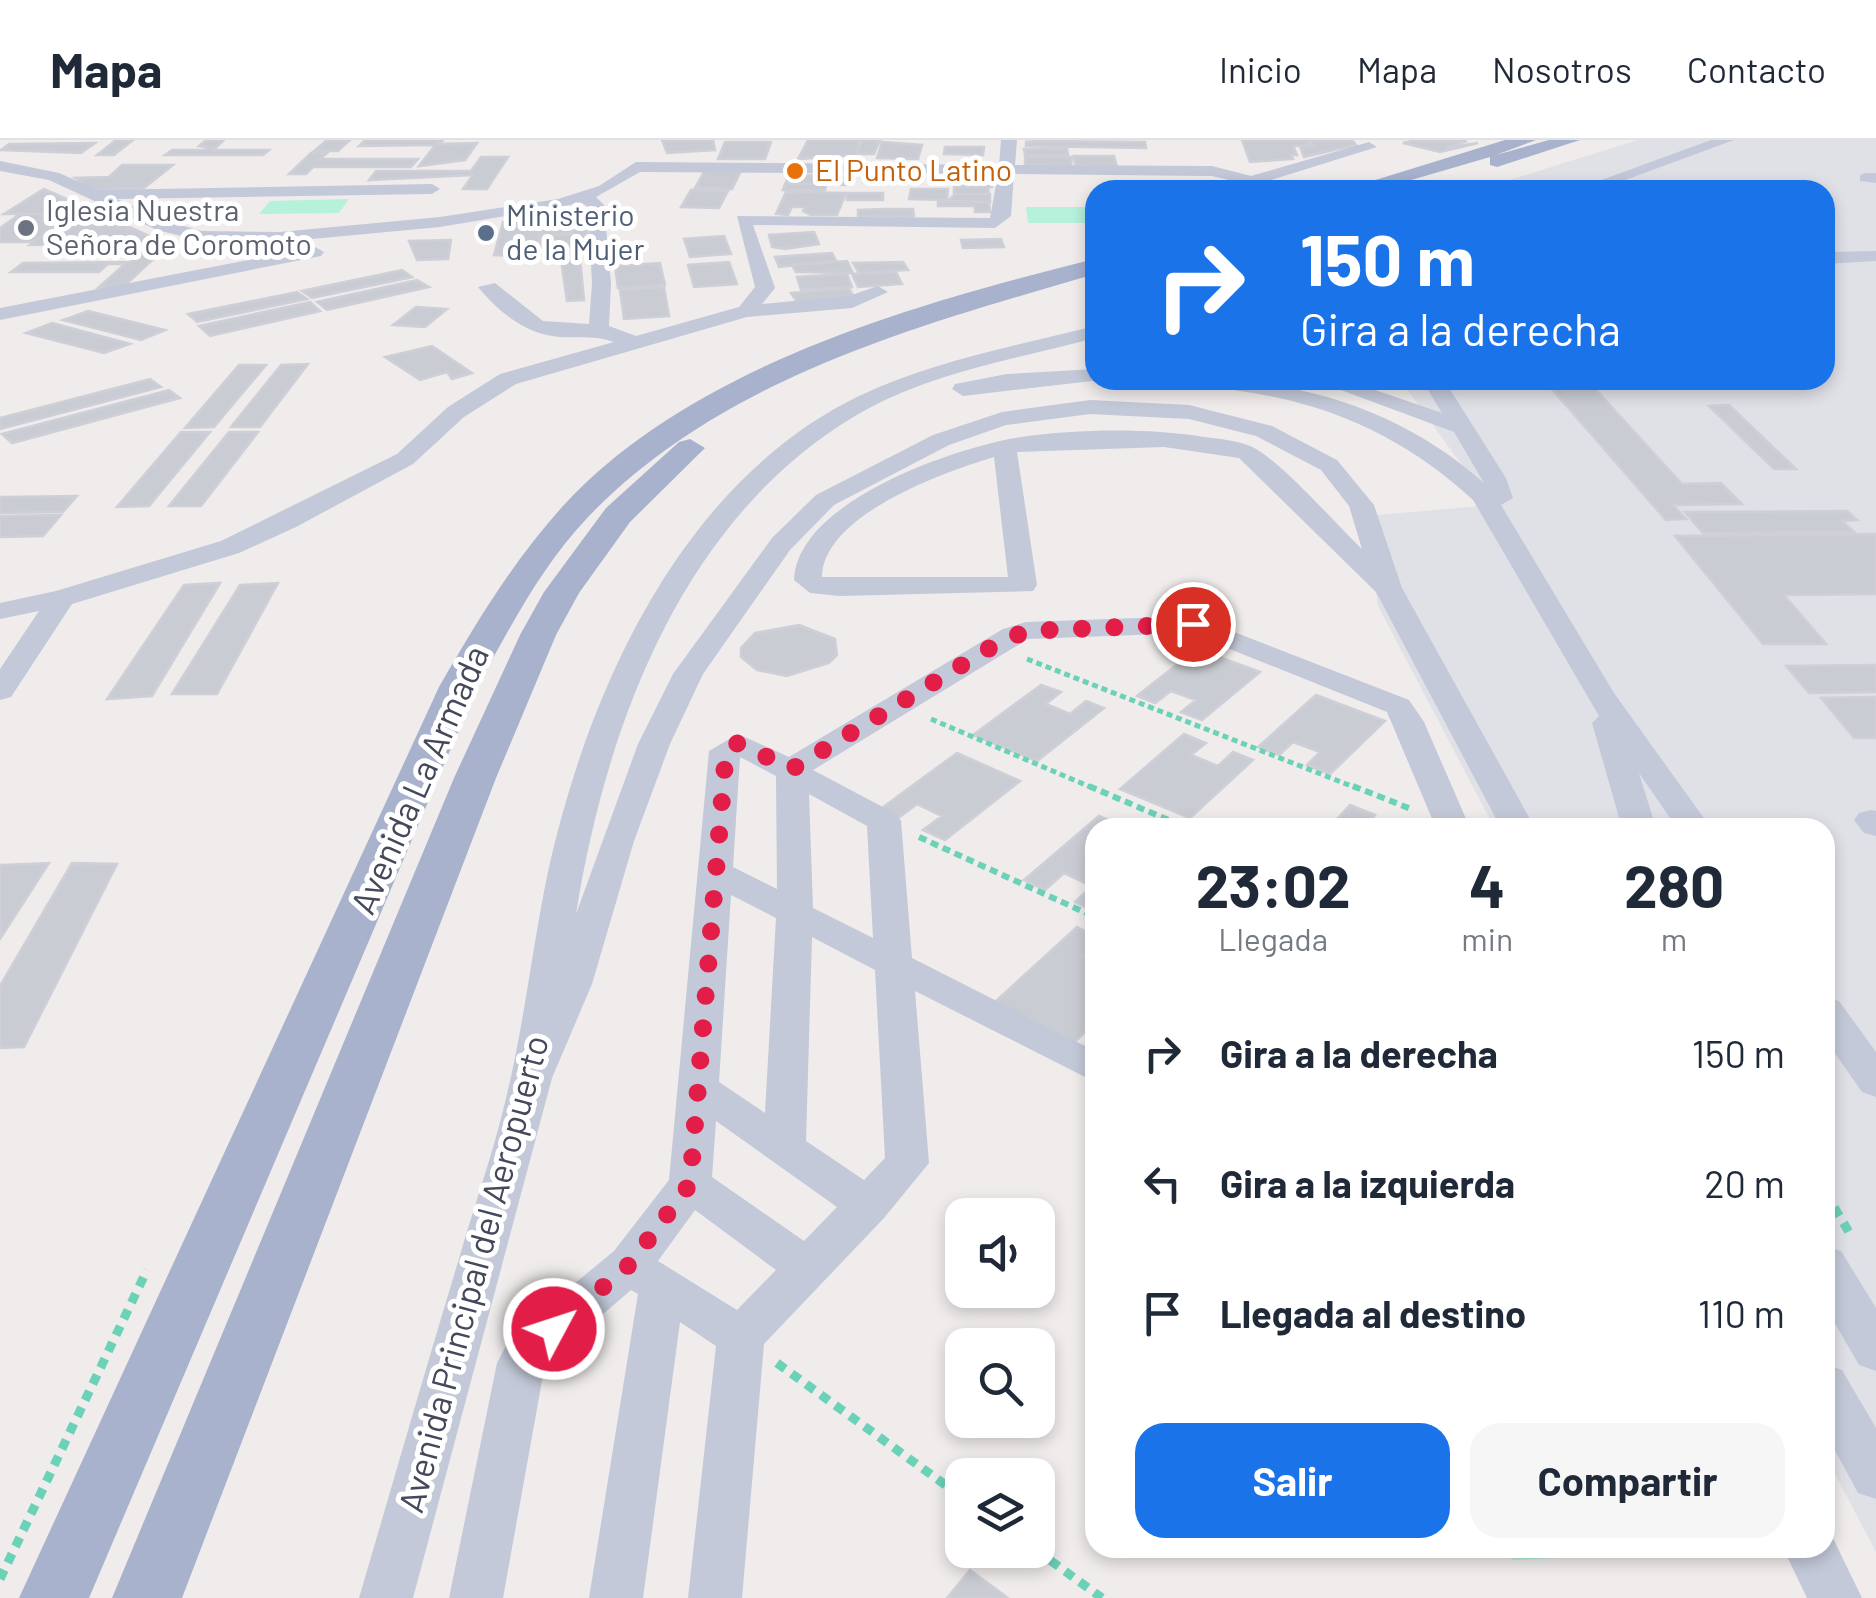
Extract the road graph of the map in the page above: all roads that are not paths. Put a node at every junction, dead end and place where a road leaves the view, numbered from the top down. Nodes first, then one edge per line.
1 (1009, 140) edge
2 (1526, 140) edge
3 (1570, 140) edge
4 (1726, 140) edge
5 (1369, 147) dead end
6 (779, 159) junction
7 (0, 166) edge
8 (1005, 170) junction
9 (1236, 180) edge
10 (1273, 180) edge
11 (1388, 180) edge
12 (1433, 180) edge
13 (1611, 180) edge
14 (432, 189) dead end
15 (94, 194) junction
16 (586, 198) junction
17 (751, 207) junction
18 (422, 224) junction
19 (1876, 256) edge
20 (1835, 258) edge
21 (1085, 269) edge
22 (1085, 284) edge
23 (488, 287) dead end
24 (878, 292) dead end
25 (746, 310) junction
26 (0, 314) edge
27 (598, 329) junction
28 (1085, 335) edge
29 (636, 342) junction
30 (1085, 369) edge
31 (1085, 375) edge
32 (1033, 378) junction
33 (1267, 390) edge
34 (1316, 390) edge
35 (1355, 390) edge
36 (1438, 390) edge
37 (1308, 398) junction
38 (1458, 426) junction
39 (1005, 447) junction
40 (774, 468) junction
41 (1521, 566) junction
42 (1388, 588) junction
43 (62, 598) junction
44 (0, 611) edge
45 (0, 692) edge
46 (1600, 695) junction
47 (792, 769) junction
48 (1449, 818) edge
49 (1513, 818) edge
50 (1636, 818) edge
51 (1687, 818) edge
52 (716, 873) junction
53 (794, 910) junction
54 (891, 959) junction
55 (1835, 1024) edge
56 (1085, 1063) edge
57 (532, 1077) junction
58 (1876, 1082) edge
59 (701, 1090) junction
60 (784, 1148) junction
61 (690, 1184) junction
62 (868, 1206) junction
63 (808, 1268) junction
64 (646, 1275) junction
65 (1835, 1281) edge
66 (741, 1337) junction
67 (1876, 1351) edge
68 (1835, 1403) edge
69 (1876, 1476) edge
70 (1815, 1558) edge
71 (54, 1598) edge
72 (147, 1598) edge
73 (386, 1598) edge
74 (476, 1598) edge
75 (616, 1598) edge
76 (715, 1598) edge
77 (1835, 1598) edge

1 - 8 street
2 - 11 main road
3 - 12 main road
4 - 13 street
5 - 10 street
6 - 8 street
6 - 16 street
6 - 17 street
7 - 15 street
8 - 9 street
8 - 17 street
14 - 15 street
15 - 18 street
16 - 18 street
16 - 27 street
17 - 25 street
18 - 26 street
19 - 20 street
21 - 71 main road, Avenida La Armada
22 - 72 main road, Avenida La Armada
23 - 27 street
24 - 25 street
25 - 29 street
27 - 29 street
28 - 40 street, Avenida Principal del Aeropuerto
29 - 43 street
30 - 32 street
31 - 32 street, Avenida Principal del Aeropuerto
32 - 40 street, Avenida Principal del Aeropuerto
33 - 37 street
34 - 37 street
35 - 38 street
36 - 38 street
37 - 41 street
38 - 41 street
39 - 39 street
39 - 42 street
40 - 57 street, Avenida Principal del Aeropuerto
41 - 46 street
42 - 49 street
42 - 57 street
43 - 44 street
43 - 45 street
46 - 50 street
46 - 51 street
47 - 48 street
47 - 52 street
47 - 53 street
47 - 54 street
52 - 53 street
52 - 59 street
53 - 54 street
53 - 60 street
54 - 56 street
54 - 62 street
55 - 58 street
57 - 73 street, Avenida Principal del Aeropuerto
59 - 60 street
59 - 61 street
60 - 62 street
61 - 63 street
61 - 64 street
62 - 63 street
63 - 66 street
64 - 66 street
64 - 74 street
64 - 75 street
65 - 67 street
66 - 76 street
68 - 69 street
70 - 77 street

